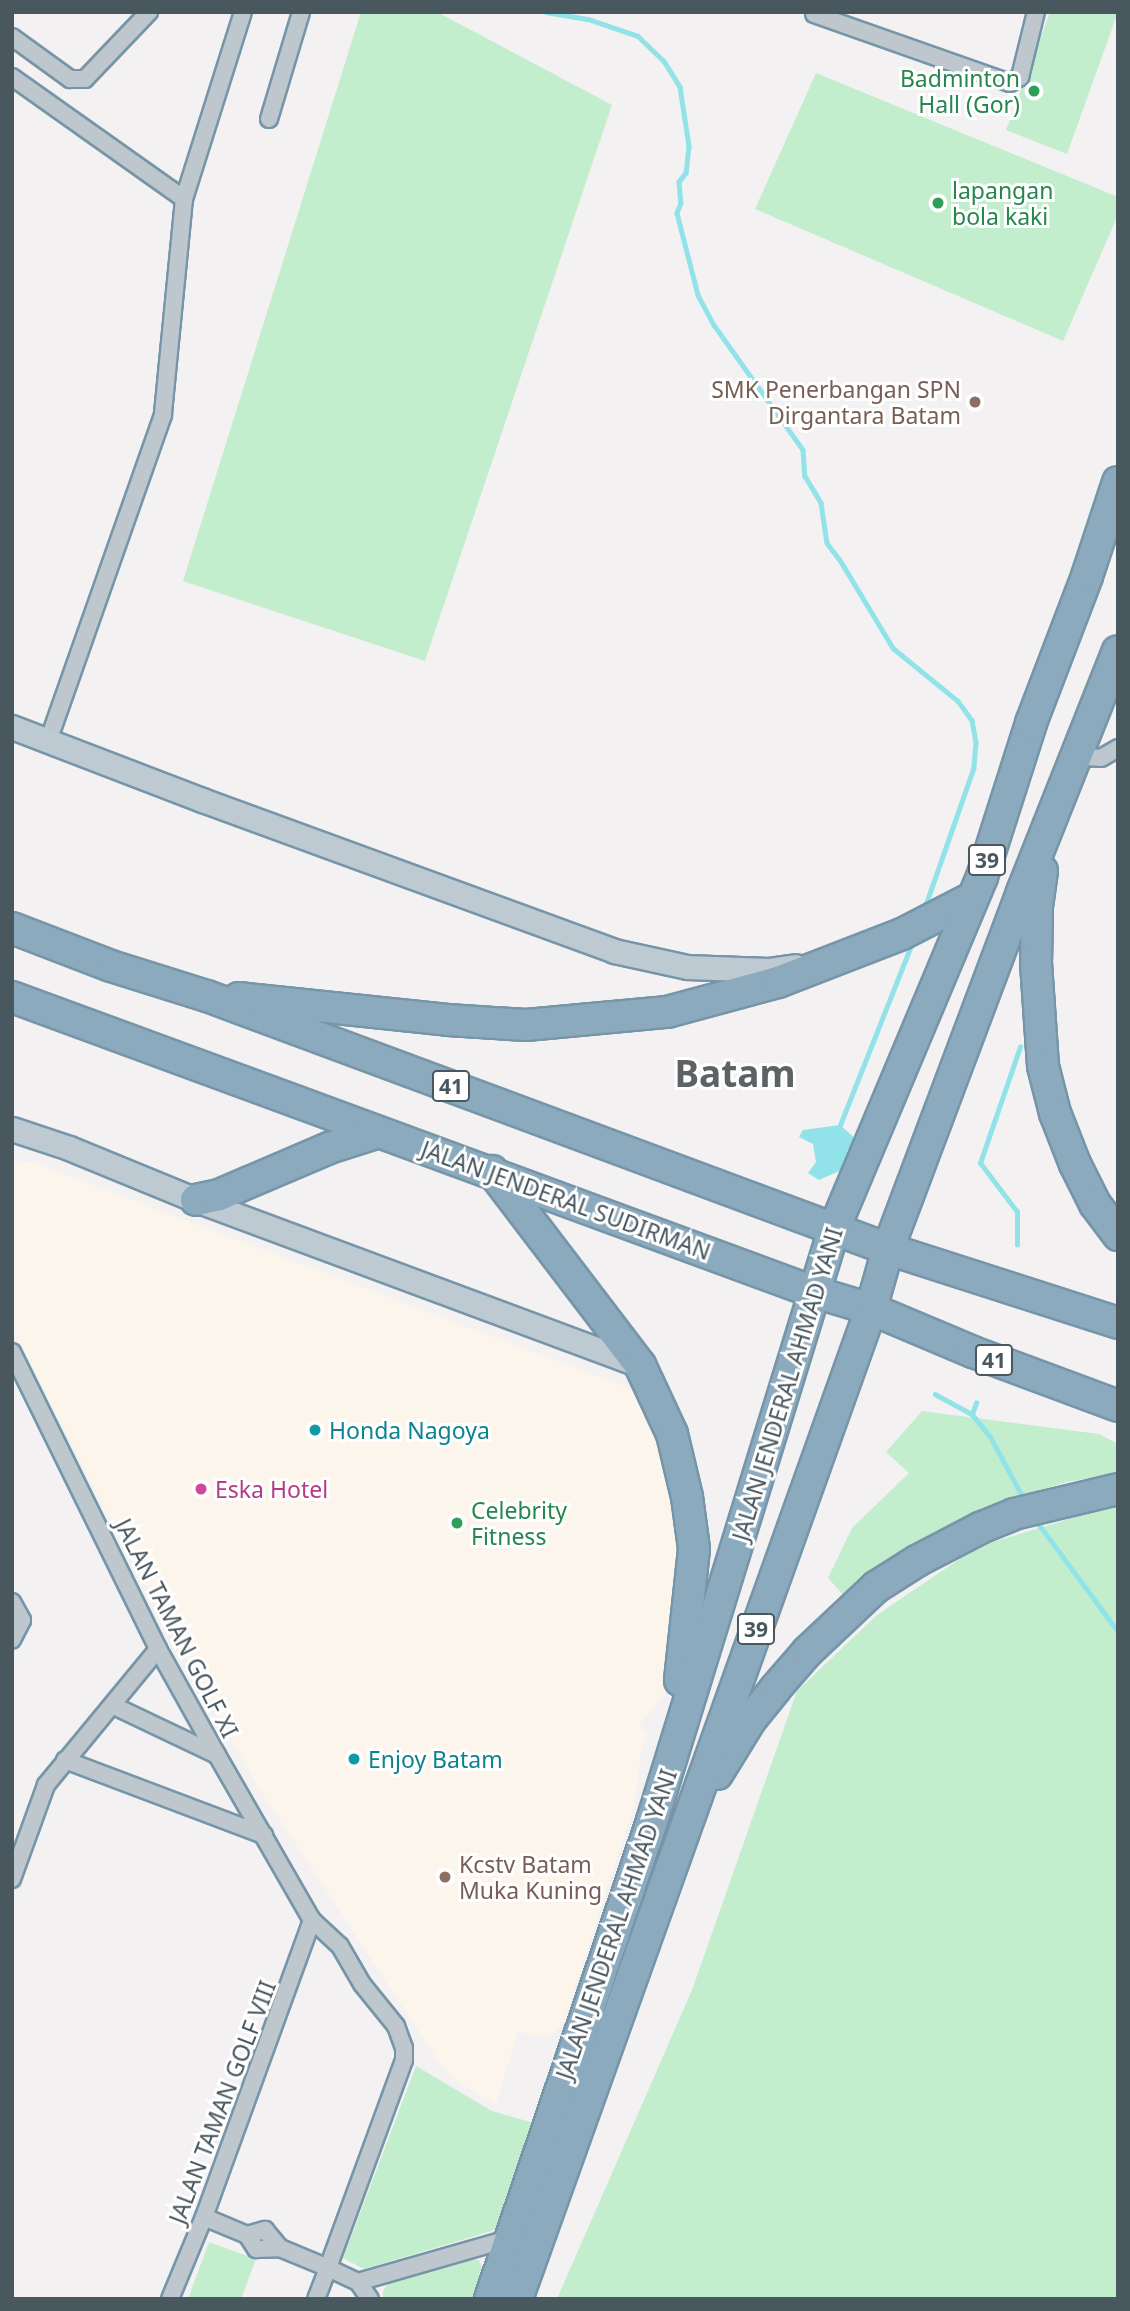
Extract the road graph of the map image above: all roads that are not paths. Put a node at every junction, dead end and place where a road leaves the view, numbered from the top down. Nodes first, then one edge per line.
1 (149, 12) edge
2 (243, 12) edge
3 (300, 12) edge
4 (1035, 12) edge
5 (814, 14) dead end
6 (12, 37) edge
7 (12, 77) edge
8 (269, 119) dead end
9 (184, 199) junction
10 (1118, 482) edge
11 (1118, 651) edge
12 (12, 727) edge
13 (48, 741) junction
14 (1118, 748) edge
15 (1078, 757) junction
16 (1047, 833) junction
17 (977, 888) junction
18 (1022, 892) junction
19 (12, 928) edge
20 (837, 957) junction
21 (207, 996) junction
22 (12, 998) edge
23 (12, 1129) edge
24 (379, 1132) junction
25 (492, 1171) junction
26 (196, 1200) junction
27 (834, 1229) junction
28 (1118, 1235) edge
29 (888, 1249) junction
30 (814, 1292) junction
31 (871, 1310) junction
32 (1118, 1322) edge
33 (12, 1352) edge
34 (640, 1365) junction
35 (1118, 1406) edge
36 (1118, 1489) edge
37 (12, 1602) edge
38 (17, 1620) edge
39 (12, 1640) edge
40 (158, 1649) junction
41 (114, 1706) junction
42 (217, 1755) junction
43 (65, 1760) junction
44 (652, 1821) junction
45 (685, 1825) junction
46 (264, 1835) junction
47 (12, 1879) edge
48 (312, 1920) junction
49 (611, 1939) junction
50 (642, 1948) junction
51 (204, 2217) junction
52 (510, 2238) junction
53 (328, 2267) junction
54 (358, 2282) junction
55 (170, 2299) edge
56 (316, 2299) edge
57 (370, 2299) edge
58 (490, 2299) edge
59 (517, 2299) edge

1 - 6 street
2 - 9 street
3 - 8 street
4 - 5 street
7 - 9 street
9 - 13 street
10 - 17 highway, JALAN JENDERAL AHMAD YANI / 39
11 - 15 highway, JALAN JENDERAL AHMAD YANI / 39
12 - 13 street
13 - 20 street
14 - 15 street
15 - 16 highway, JALAN JENDERAL AHMAD YANI / 39
16 - 18 highway, JALAN JENDERAL AHMAD YANI / 39
16 - 28 highway
17 - 18 highway
17 - 20 highway
17 - 27 highway, JALAN JENDERAL AHMAD YANI / 39
18 - 29 highway, JALAN JENDERAL AHMAD YANI / 39
19 - 21 highway, 41
20 - 21 highway
21 - 27 highway, 41
22 - 24 highway, JALAN JENDERAL SUDIRMAN / 41
23 - 26 street
24 - 25 highway, JALAN JENDERAL SUDIRMAN / 41
24 - 26 highway
25 - 30 highway, JALAN JENDERAL SUDIRMAN / 41
25 - 34 highway
26 - 34 street
27 - 29 highway, 41
27 - 30 highway, JALAN JENDERAL AHMAD YANI / 39
29 - 31 highway, JALAN JENDERAL AHMAD YANI / 39
29 - 32 highway, 41
30 - 31 highway, JALAN JENDERAL SUDIRMAN / 41
30 - 44 highway, JALAN JENDERAL AHMAD YANI / 39
31 - 35 highway, JALAN JENDERAL SUDIRMAN / 41
31 - 45 highway, JALAN JENDERAL AHMAD YANI / 39
33 - 40 street, JALAN TAMAN GOLF XI
34 - 44 highway
36 - 45 highway
37 - 38 street
38 - 39 street
40 - 41 street
40 - 42 street, JALAN TAMAN GOLF XI
41 - 42 street
41 - 43 street
42 - 46 street, JALAN TAMAN GOLF XI
43 - 46 street
43 - 47 street
44 - 49 highway, JALAN JENDERAL AHMAD YANI / 39
45 - 50 highway, JALAN JENDERAL AHMAD YANI / 39
46 - 48 street, JALAN TAMAN GOLF XI
48 - 51 street, JALAN TAMAN GOLF VIII
48 - 53 street, JALAN TAMAN GOLF XI
49 - 50 highway
49 - 52 highway, JALAN JENDERAL AHMAD YANI / 39
50 - 59 highway, JALAN JENDERAL AHMAD YANI / 39
51 - 53 street
51 - 55 street, JALAN TAMAN GOLF VIII
52 - 54 street
52 - 58 highway, JALAN JENDERAL AHMAD YANI / 39
53 - 54 street
53 - 56 street
54 - 57 street

